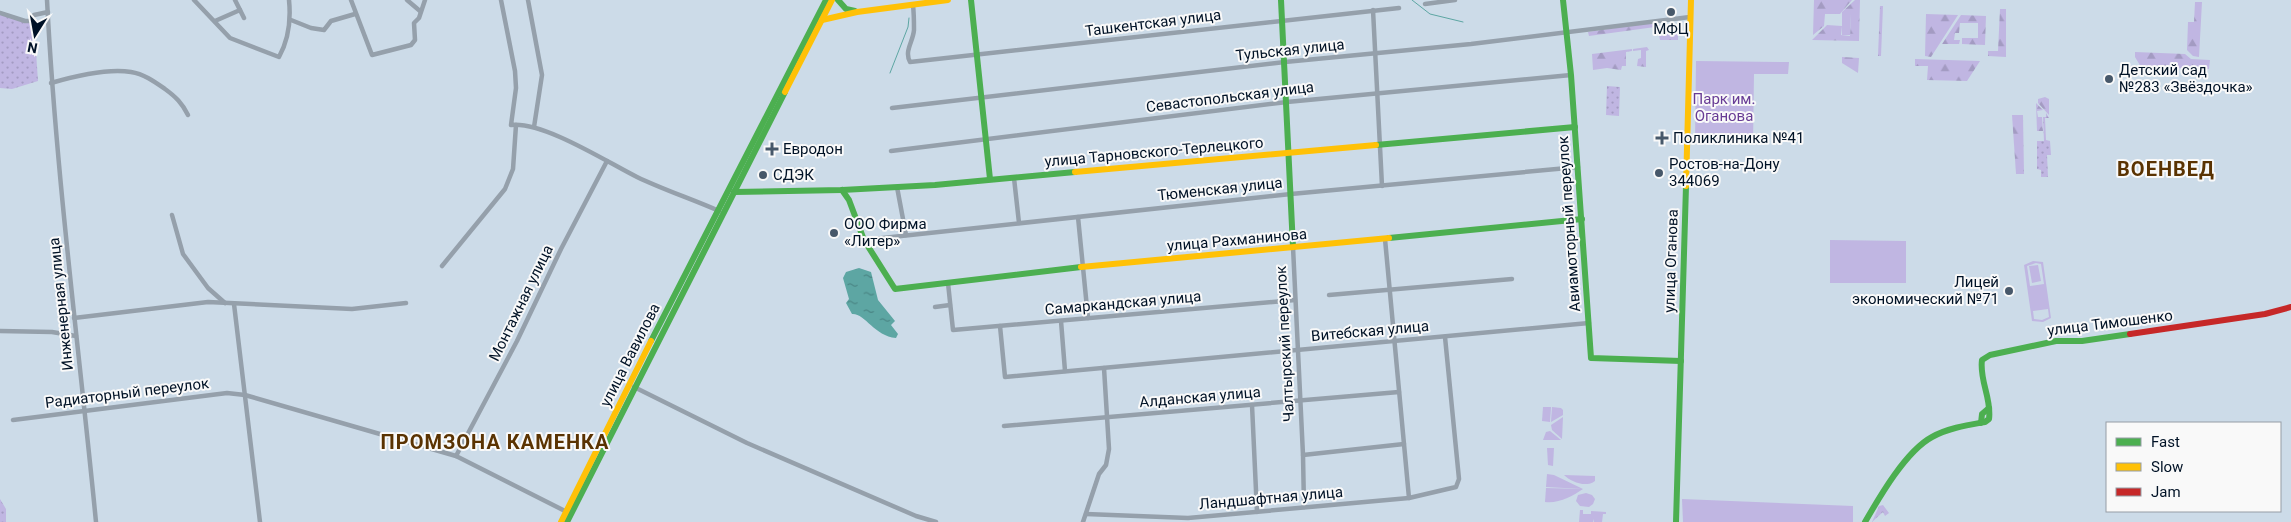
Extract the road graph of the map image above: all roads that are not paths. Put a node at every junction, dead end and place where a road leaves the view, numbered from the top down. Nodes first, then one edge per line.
1 (47, 0) edge
2 (194, 0) edge
3 (235, 0) edge
4 (289, 0) edge
5 (351, 0) edge
6 (406, 0) edge
7 (425, 0) edge
8 (501, 0) edge
9 (528, 0) edge
10 (826, 0) edge
11 (832, 0) edge
12 (838, 0) edge
13 (948, 0) edge
14 (971, 0) edge
15 (1281, 0) edge
16 (1454, 0) edge
17 (1563, 0) edge
18 (1691, 0) edge
19 (1424, 4) dead end
20 (913, 5) junction
21 (1400, 8) dead end
22 (240, 10) junction
23 (1374, 10) junction
24 (48, 12) junction
25 (420, 12) junction
26 (858, 12) junction
27 (0, 13) edge
28 (355, 14) junction
29 (1690, 17) junction
30 (244, 18) dead end
31 (290, 20) junction
32 (822, 20) junction
33 (215, 21) junction
34 (1283, 21) junction
35 (1567, 33) junction
36 (1376, 54) junction
37 (975, 56) junction
38 (1285, 62) junction
39 (1571, 74) junction
40 (51, 83) junction
41 (1377, 94) junction
42 (980, 98) junction
43 (1287, 102) junction
44 (892, 108) dead end
45 (188, 115) dead end
46 (513, 125) junction
47 (1575, 126) junction
48 (534, 127) junction
49 (985, 138) junction
50 (1379, 143) junction
51 (891, 151) dead end
52 (1289, 151) junction
53 (607, 160) junction
54 (1578, 167) junction
55 (1014, 178) junction
56 (990, 179) junction
57 (1382, 186) junction
58 (897, 187) junction
59 (842, 190) junction
60 (731, 191) junction
61 (1292, 194) junction
62 (720, 212) junction
63 (172, 215) dead end
64 (1078, 217) junction
65 (1582, 219) junction
66 (1019, 223) junction
67 (906, 235) junction
68 (1385, 238) junction
69 (864, 240) junction
70 (1293, 246) junction
71 (442, 266) dead end
72 (1083, 267) junction
73 (1512, 279) dead end
74 (948, 283) junction
75 (1389, 289) junction
76 (1329, 295) dead end
77 (1295, 300) junction
78 (406, 303) dead end
79 (226, 304) junction
80 (234, 304) junction
81 (950, 305) junction
82 (935, 307) dead end
83 (2291, 307) edge
84 (74, 318) junction
85 (1088, 318) junction
86 (1061, 321) junction
87 (1589, 323) junction
88 (1000, 326) junction
89 (0, 330) edge
90 (76, 336) junction
91 (1446, 337) junction
92 (1394, 342) junction
93 (1299, 350) junction
94 (1681, 361) junction
95 (1104, 368) junction
96 (1065, 372) junction
97 (634, 387) junction
98 (1399, 392) junction
99 (245, 395) junction
100 (1301, 401) junction
101 (1252, 405) junction
102 (85, 411) junction
103 (1108, 418) junction
104 (13, 420) dead end
105 (1004, 426) dead end
106 (1404, 444) junction
107 (1303, 455) junction
108 (456, 456) junction
109 (1409, 498) junction
110 (1304, 507) junction
111 (1257, 512) junction
112 (569, 513) junction
113 (1086, 514) junction
114 (96, 522) edge
115 (260, 522) edge
116 (561, 522) edge
117 (568, 522) edge
118 (936, 522) edge
119 (1083, 522) edge
120 (1676, 522) edge
121 (1865, 522) edge

1 - 24 street, Инженерная улица
2 - 33 street
3 - 22 street
4 - 31 street
5 - 28 street
6 - 25 street
7 - 25 street
8 - 46 street
9 - 48 street
10 - 60 street, улица Вавилова
11 - 32 street, улица Вавилова
12 - 26 street
13 - 20 street
14 - 37 street
15 - 34 street, Чалтырский переулок
16 - 19 street
17 - 35 street, Авиамоторный переулок
18 - 29 street, улица Оганова
20 - 26 street
20 - 37 street, Ташкентская улица
21 - 23 street, Ташкентская улица
22 - 30 street
22 - 33 street
23 - 34 street, Ташкентская улица
23 - 36 street
24 - 27 street
24 - 40 street, Инженерная улица
25 - 28 street
26 - 32 street
28 - 31 street
29 - 35 street, Тульская улица
29 - 94 street, улица Оганова
31 - 33 street
32 - 60 street, улица Вавилова
34 - 37 street, Ташкентская улица
34 - 38 street, Чалтырский переулок
35 - 36 street, Тульская улица
35 - 39 street, Авиамоторный переулок
36 - 38 street, Тульская улица
36 - 41 street
37 - 42 street
38 - 42 street, Тульская улица
38 - 43 street, Чалтырский переулок
39 - 41 street, Севастопольская улица
39 - 47 street, Авиамоторный переулок
40 - 45 street
40 - 84 street, Инженерная улица
41 - 43 street, Севастопольская улица
41 - 50 street
42 - 44 street, Тульская улица
42 - 49 street
43 - 49 street, Севастопольская улица
43 - 52 street, Чалтырский переулок
46 - 48 street
46 - 71 street
47 - 50 street, улица Тарновского-Терлецкого
47 - 54 street, Авиамоторный переулок
48 - 53 street
49 - 51 street, Севастопольская улица
49 - 56 street
50 - 52 street, улица Тарновского-Терлецкого
50 - 57 street
52 - 55 street, улица Тарновского-Терлецкого
52 - 61 street, Чалтырский переулок
53 - 62 street
53 - 108 street, Монтажная улица
54 - 57 street, Тюменская улица
54 - 65 street, Авиамоторный переулок
55 - 56 street, улица Тарновского-Терлецкого
55 - 66 street
56 - 58 street, улица Тарновского-Терлецкого
57 - 61 street, Тюменская улица
58 - 59 street, улица Тарновского-Терлецкого
58 - 67 street
59 - 60 street, улица Тарновского-Терлецкого
59 - 69 street
60 - 62 street, улица Вавилова
61 - 64 street, Тюменская улица
61 - 70 street, Чалтырский переулок
62 - 97 street, улица Вавилова
62 - 112 street, улица Вавилова
63 - 79 street
64 - 66 street, Тюменская улица
64 - 72 street
65 - 68 street, улица Рахманинова
65 - 87 street, Авиамоторный переулок
66 - 67 street, Тюменская улица
67 - 69 street, Тюменская улица
68 - 70 street, улица Рахманинова
68 - 75 street
69 - 74 street, улица Рахманинова
70 - 72 street, улица Рахманинова
70 - 77 street, Чалтырский переулок
72 - 74 street, улица Рахманинова
72 - 85 street
73 - 75 street
74 - 81 street
75 - 76 street
75 - 92 street
77 - 85 street, Самаркандская улица
77 - 93 street, Чалтырский переулок
78 - 80 street
79 - 80 street
79 - 84 street
80 - 99 street
81 - 82 street
81 - 88 street, Самаркандская улица
83 - 121 street, улица Тимошенко
84 - 90 street, Инженерная улица
85 - 86 street, Самаркандская улица
86 - 88 street, Самаркандская улица
86 - 96 street
87 - 91 street, Витебская улица
87 - 94 street, Авиамоторный переулок
88 - 96 street, Витебская улица
89 - 90 street
90 - 102 street, Инженерная улица
91 - 92 street, Витебская улица
91 - 109 street, Ландшафтная улица
92 - 93 street, Витебская улица
92 - 98 street
93 - 95 street, Витебская улица
93 - 100 street, Чалтырский переулок
94 - 120 street, улица Оганова
95 - 96 street, Витебская улица
95 - 103 street
97 - 112 street, улица Вавилова
97 - 118 street, улица Вавилова
98 - 100 street, Алданская улица
98 - 106 street
99 - 102 street, Радиаторный переулок
99 - 108 street, Радиаторный переулок
99 - 115 street
100 - 101 street, Алданская улица
100 - 107 street, Чалтырский переулок
101 - 103 street, Алданская улица
101 - 111 street
102 - 104 street, Радиаторный переулок
102 - 114 street, Инженерная улица
103 - 105 street, Алданская улица
103 - 113 street
106 - 107 street
106 - 109 street
107 - 110 street, Чалтырский переулок
108 - 112 street, Радиаторный переулок
109 - 110 street, Ландшафтная улица
110 - 111 street, Ландшафтная улица
111 - 113 street, Ландшафтная улица
112 - 116 street, улица Вавилова
112 - 117 street, улица Вавилова
113 - 119 street

